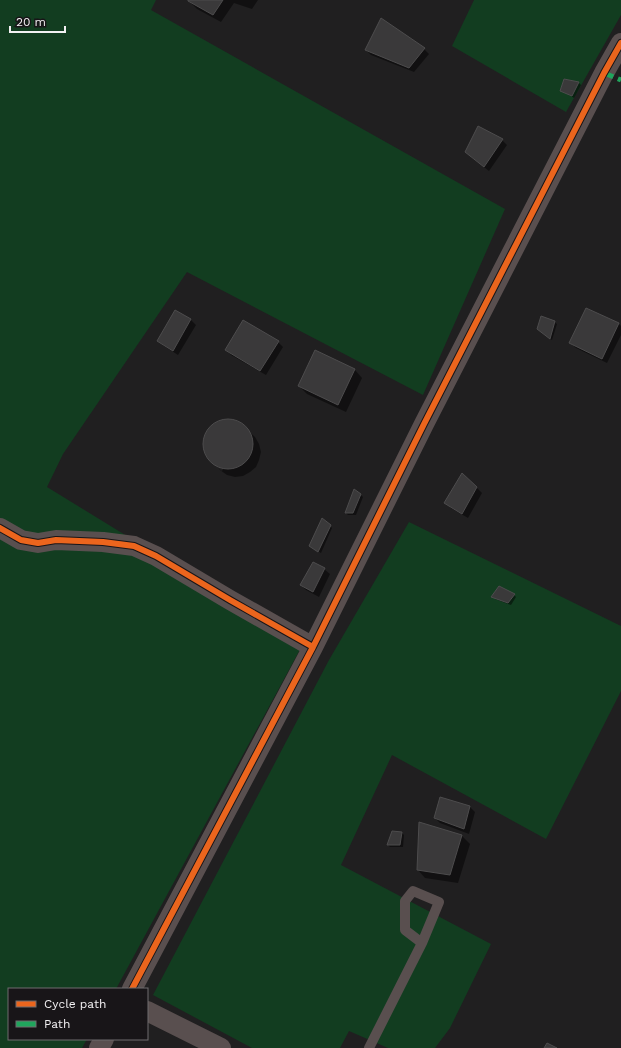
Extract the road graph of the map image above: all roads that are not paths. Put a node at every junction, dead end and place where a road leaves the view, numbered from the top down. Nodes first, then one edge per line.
1 (621, 43) edge
2 (0, 528) edge
3 (314, 647) junction
4 (422, 943) junction
5 (133, 988) edge
6 (148, 1012) edge
7 (221, 1048) edge
8 (369, 1048) edge

1 - 3 street
2 - 3 street
3 - 5 street
4 - 4 lane
4 - 8 lane
6 - 7 street

